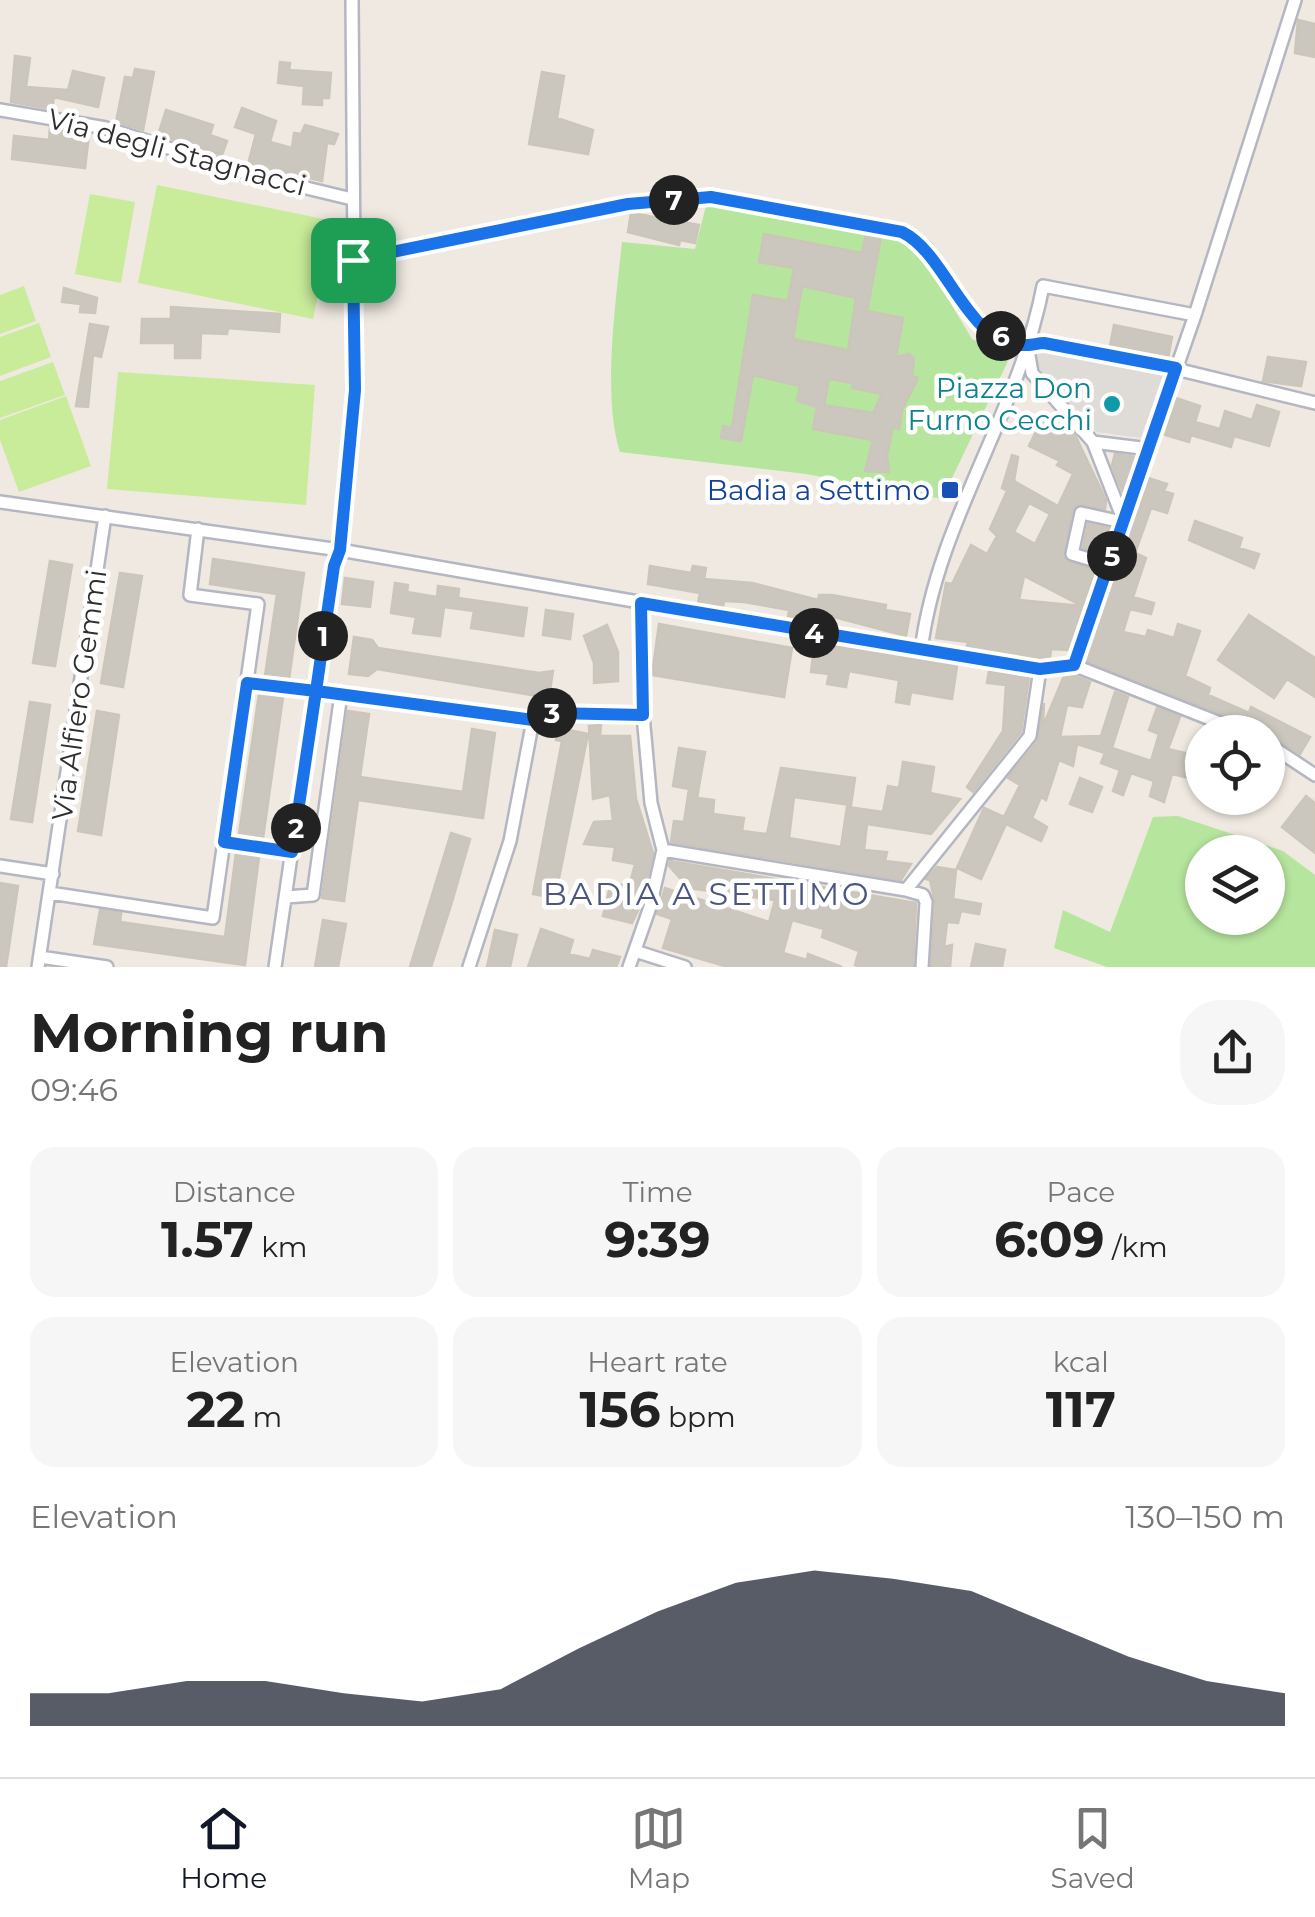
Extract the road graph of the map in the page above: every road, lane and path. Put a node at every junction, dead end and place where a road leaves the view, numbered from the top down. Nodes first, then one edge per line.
1 (352, 0) edge
2 (1294, 0) edge
3 (0, 110) edge
4 (352, 199) junction
5 (353, 260) junction
6 (1195, 315) junction
7 (1028, 346) junction
8 (1176, 368) junction
9 (1315, 403) edge
10 (1094, 442) junction
11 (1149, 448) junction
12 (0, 502) edge
13 (105, 516) junction
14 (1123, 520) junction
15 (198, 529) junction
16 (340, 550) junction
17 (1109, 565) junction
18 (641, 603) junction
19 (921, 651) junction
20 (1074, 665) junction
21 (1040, 669) junction
22 (247, 683) junction
23 (316, 691) junction
24 (341, 694) junction
25 (643, 715) junction
26 (1200, 715) edge
27 (533, 720) junction
28 (1285, 755) edge
29 (1315, 775) edge
30 (224, 842) junction
31 (662, 850) junction
32 (292, 852) junction
33 (0, 866) edge
34 (52, 874) junction
35 (906, 890) junction
36 (50, 893) junction
37 (286, 898) junction
38 (635, 951) junction
39 (39, 962) edge
40 (107, 967) edge
41 (275, 967) edge
42 (468, 967) edge
43 (629, 967) edge
44 (685, 967) edge
45 (922, 967) edge

1 - 4 street
2 - 6 street
3 - 4 street, Via degli Stagnacci
4 - 5 street
5 - 7 street
5 - 16 street
6 - 7 street
6 - 8 street
7 - 8 street
7 - 10 street
7 - 19 street
8 - 9 street
8 - 11 street
10 - 11 street
10 - 14 street
11 - 14 street
12 - 13 street
13 - 15 street
13 - 34 street, Via Alfiero Gemmi
14 - 17 street
14 - 17 street
15 - 16 street
15 - 22 street
16 - 18 street
16 - 23 street
17 - 20 street
18 - 19 street
18 - 25 street
19 - 21 street
20 - 21 street
20 - 26 street
21 - 35 street
22 - 23 street
22 - 30 street
23 - 24 street
23 - 32 street
24 - 27 street
24 - 37 street
25 - 27 street
25 - 31 street
27 - 42 street
28 - 29 street
30 - 32 street
30 - 36 street
31 - 35 street
31 - 38 street
32 - 37 street
33 - 34 street
34 - 36 street, Via Alfiero Gemmi
35 - 45 street
36 - 39 street, Via Alfiero Gemmi
37 - 41 street
38 - 43 street
38 - 44 street
39 - 40 street

